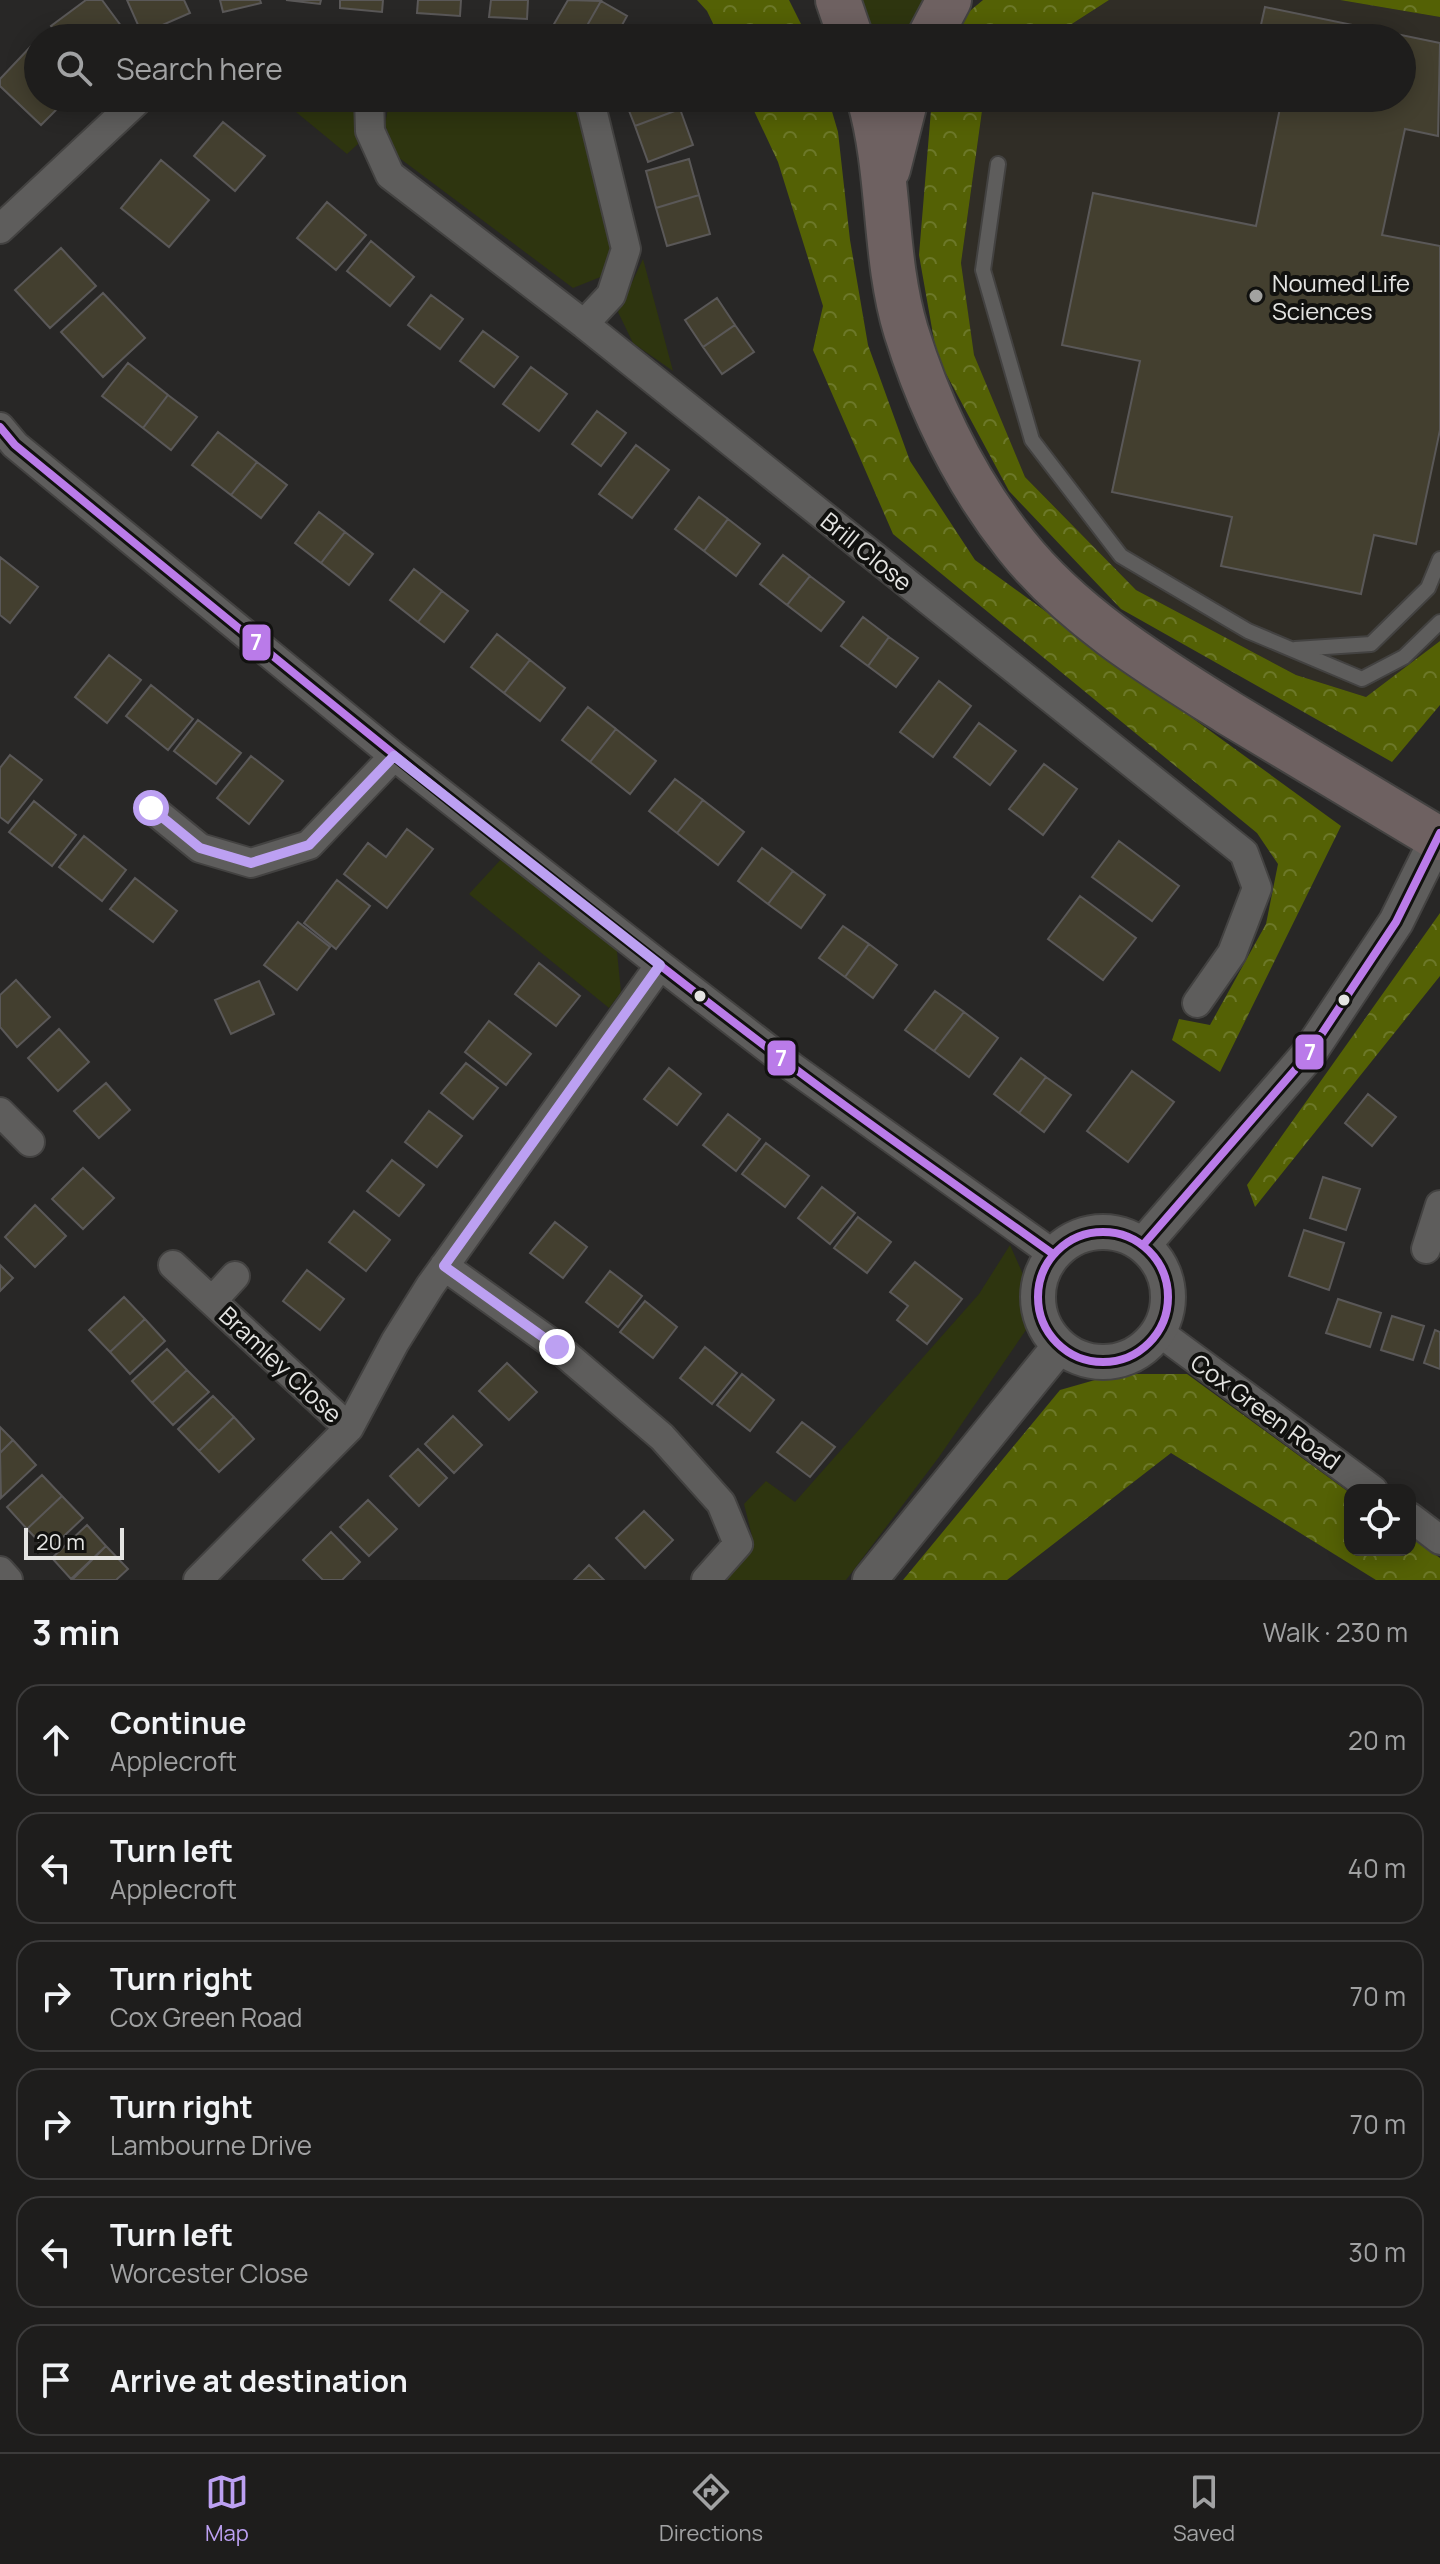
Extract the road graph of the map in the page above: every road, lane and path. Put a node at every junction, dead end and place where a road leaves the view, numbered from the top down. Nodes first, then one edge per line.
1 (838, 0) edge
2 (949, 0) edge
3 (846, 24) edge
4 (936, 24) edge
5 (125, 112) edge
6 (369, 112) edge
7 (593, 112) edge
8 (871, 112) edge
9 (903, 112) edge
10 (998, 164) dead end
11 (884, 187) junction
12 (0, 229) edge
13 (584, 324) junction
14 (0, 427) edge
15 (1440, 559) edge
16 (1440, 622) edge
17 (1291, 649) junction
18 (394, 756) junction
19 (151, 808) dead end
20 (1438, 836) edge
21 (660, 965) junction
22 (1197, 1003) dead end
23 (1, 1114) edge
24 (30, 1142) dead end
25 (1440, 1205) edge
26 (1143, 1245) junction
27 (1426, 1249) dead end
28 (1053, 1254) junction
29 (173, 1265) dead end
30 (444, 1266) junction
31 (235, 1276) dead end
32 (213, 1300) junction
33 (1159, 1332) junction
34 (1059, 1347) junction
35 (349, 1428) junction
36 (1365, 1484) edge
37 (1416, 1522) edge
38 (1440, 1540) edge
39 (0, 1571) edge
40 (8, 1580) edge
41 (198, 1580) edge
42 (706, 1580) edge
43 (870, 1580) edge

1 - 3 highway
2 - 4 highway
5 - 12 street
6 - 13 street, Brill Close
7 - 13 street
8 - 11 highway
9 - 11 highway
10 - 17 lane
11 - 20 highway
13 - 22 street, Brill Close
14 - 18 street
15 - 17 lane
16 - 17 lane
18 - 19 street
18 - 21 street
20 - 26 street
21 - 28 street
21 - 30 street
23 - 24 street
25 - 27 street
26 - 28 street
26 - 33 street
28 - 34 street
29 - 32 street, Bramley Close
30 - 35 street
30 - 42 street
31 - 32 street, Bramley Close
32 - 35 street, Bramley Close
33 - 34 street
33 - 36 street, Cox Green Road
34 - 43 street
35 - 41 street
37 - 38 street
39 - 40 street

